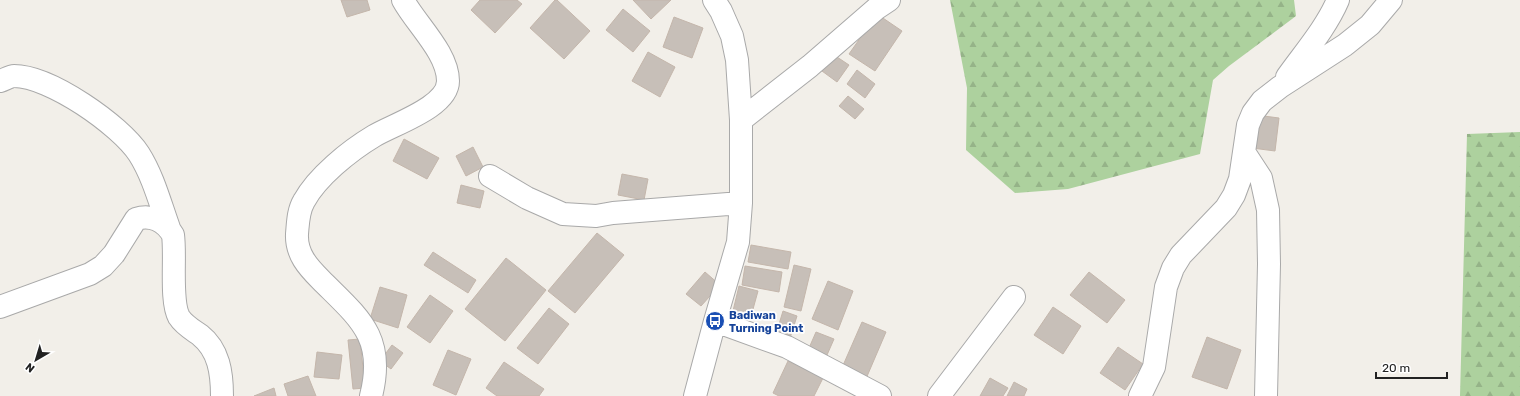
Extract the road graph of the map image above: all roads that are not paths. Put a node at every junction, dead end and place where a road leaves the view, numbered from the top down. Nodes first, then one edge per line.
1 (403, 0) edge
2 (714, 0) edge
3 (889, 0) edge
4 (1338, 0) edge
5 (1391, 0) edge
6 (0, 81) edge
7 (1280, 87) junction
8 (741, 120) junction
9 (1244, 152) junction
10 (490, 176) dead end
11 (741, 203) junction
12 (169, 228) junction
13 (1014, 296) dead end
14 (0, 307) edge
15 (715, 321) junction
16 (222, 396) edge
17 (371, 396) edge
18 (695, 396) edge
19 (880, 396) edge
20 (939, 396) edge
21 (1140, 396) edge
22 (1266, 396) edge

1 - 17 street
2 - 8 street
3 - 8 street
4 - 7 street
5 - 7 street
6 - 12 street
7 - 9 street
8 - 11 street
9 - 21 street
9 - 22 street
10 - 11 street
11 - 15 street
12 - 14 street
12 - 16 street
13 - 20 street
15 - 18 street
15 - 19 street

